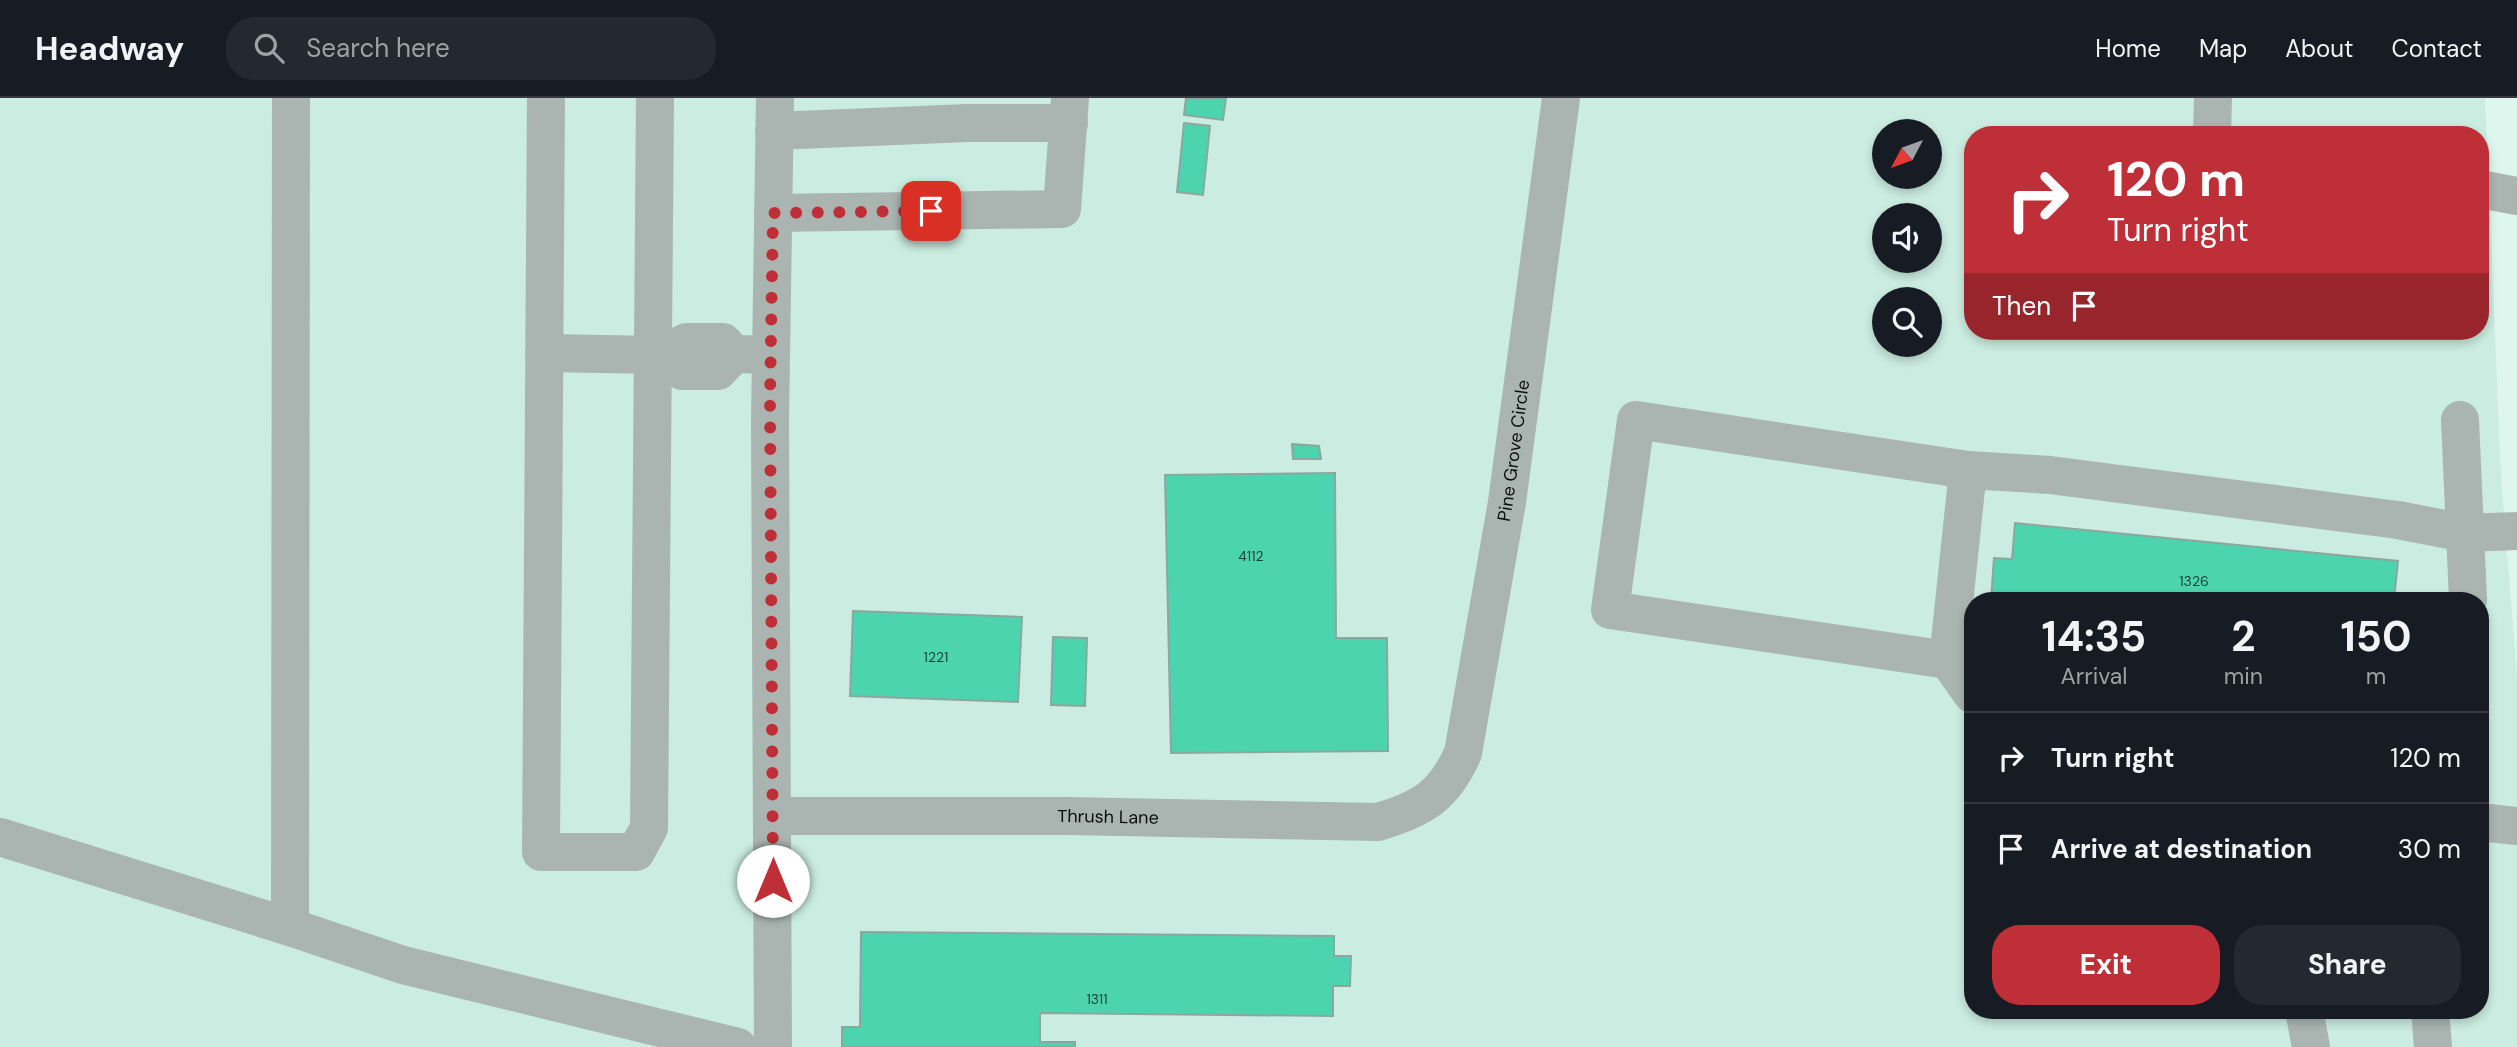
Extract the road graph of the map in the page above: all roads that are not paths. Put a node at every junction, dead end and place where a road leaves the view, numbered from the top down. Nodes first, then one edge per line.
1 (291, 98) edge
2 (546, 98) edge
3 (655, 98) edge
4 (1561, 98) edge
5 (2213, 98) edge
6 (1070, 110) edge
7 (969, 111) edge
8 (775, 114) edge
9 (2213, 126) edge
10 (2489, 191) edge
11 (2517, 196) edge
12 (773, 213) junction
13 (544, 353) junction
14 (752, 354) junction
15 (657, 355) junction
16 (2460, 420) dead end
17 (1968, 470) junction
18 (2517, 531) edge
19 (2465, 533) junction
20 (2468, 592) edge
21 (1948, 660) junction
22 (1964, 683) edge
23 (1437, 794) joint
24 (772, 816) junction
25 (2489, 823) edge
26 (2517, 826) edge
27 (0, 837) edge
28 (290, 927) junction
29 (2306, 1019) edge
30 (2431, 1019) edge
31 (738, 1047) edge
32 (773, 1047) edge
33 (2311, 1047) edge
34 (2433, 1047) edge

1 - 28 street
2 - 13 street
3 - 15 street
4 - 23 street, Pine Grove Circle
5 - 9 street
6 - 7 street
6 - 12 street
7 - 8 street
8 - 12 street
10 - 11 street
12 - 14 street
13 - 15 street
13 - 15 street
14 - 15 street
14 - 24 street
16 - 19 street
17 - 19 street
17 - 21 street
17 - 21 street
18 - 19 street
19 - 20 street
21 - 22 street
23 - 24 street, Thrush Lane
24 - 32 street
25 - 26 street
27 - 28 street
28 - 31 street
29 - 33 street
30 - 34 street

